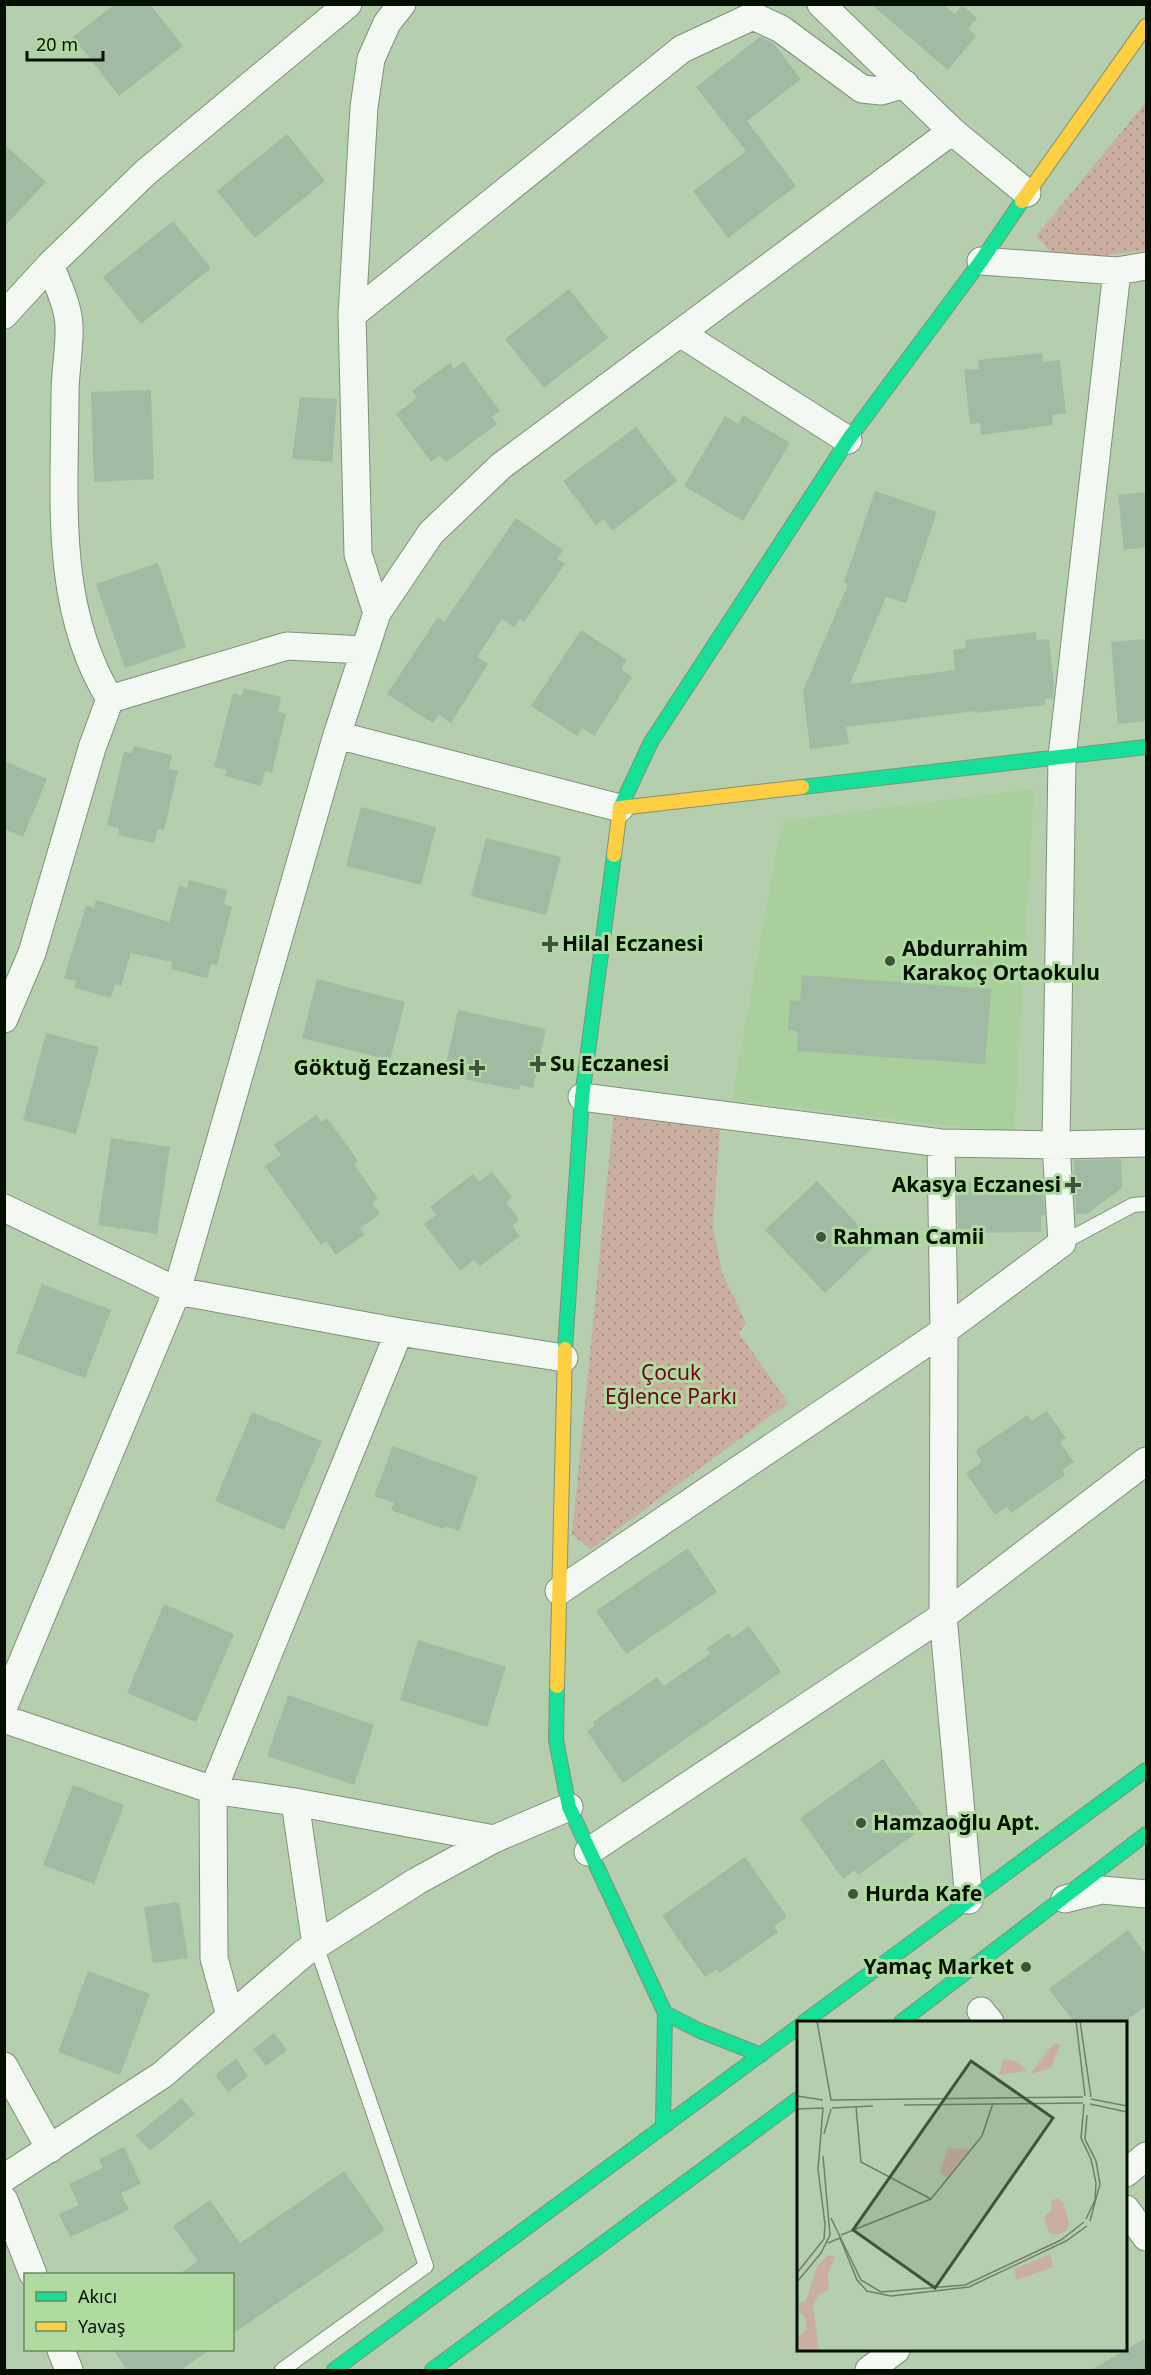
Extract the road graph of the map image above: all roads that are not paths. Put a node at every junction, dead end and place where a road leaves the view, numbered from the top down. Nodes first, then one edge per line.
1 (348, 4) edge
2 (402, 4) edge
3 (821, 4) edge
4 (1146, 26) edge
5 (904, 84) junction
6 (952, 130) junction
7 (1027, 193) junction
8 (981, 261) junction
9 (50, 265) junction
10 (1146, 266) edge
11 (1117, 271) junction
12 (4, 315) edge
13 (352, 315) junction
14 (680, 333) junction
15 (848, 440) junction
16 (377, 613) junction
17 (364, 650) junction
18 (110, 699) junction
19 (337, 735) junction
20 (1146, 747) edge
21 (1062, 757) junction
22 (620, 808) junction
23 (4, 1019) edge
24 (582, 1097) junction
25 (941, 1143) junction
26 (1146, 1143) edge
27 (1056, 1145) junction
28 (1146, 1204) edge
29 (4, 1208) edge
30 (1062, 1243) junction
31 (177, 1290) junction
32 (944, 1331) junction
33 (399, 1332) junction
34 (564, 1358) junction
35 (1146, 1461) edge
36 (559, 1591) junction
37 (943, 1616) junction
38 (4, 1706) edge
39 (4, 1719) edge
40 (1146, 1770) edge
41 (213, 1790) junction
42 (295, 1802) junction
43 (568, 1806) junction
44 (1146, 1834) edge
45 (494, 1839) junction
46 (588, 1852) junction
47 (1146, 1894) edge
48 (969, 1900) junction
49 (1058, 1901) junction
50 (316, 1946) junction
51 (665, 2013) junction
52 (230, 2016) junction
53 (805, 2021) edge
54 (902, 2021) edge
55 (797, 2028) edge
56 (761, 2055) junction
57 (4, 2066) edge
58 (797, 2100) edge
59 (663, 2126) junction
60 (50, 2149) junction
61 (1146, 2156) edge
62 (1127, 2171) edge
63 (4, 2178) edge
64 (4, 2200) edge
65 (1127, 2212) edge
66 (1146, 2237) edge
67 (33, 2273) edge
68 (62, 2351) edge
69 (893, 2351) edge
70 (69, 2370) edge
71 (282, 2370) edge
72 (334, 2370) edge
73 (432, 2370) edge
74 (869, 2370) edge

1 - 9 street
2 - 13 street
3 - 5 street
4 - 7 street
5 - 6 street
5 - 13 street
6 - 7 street
6 - 14 street
7 - 8 street
8 - 11 street
8 - 15 street
9 - 12 street
9 - 18 street
10 - 11 street
11 - 21 street
13 - 16 street
14 - 15 street
14 - 16 street
15 - 22 street
16 - 17 street
17 - 18 street
17 - 19 street
18 - 23 street
19 - 22 street
19 - 31 street
20 - 21 street
21 - 22 street
21 - 27 street
22 - 24 street
24 - 25 street
24 - 34 street
25 - 27 street
25 - 32 street
26 - 27 street
27 - 30 street
28 - 30 lane
29 - 31 street
30 - 32 street
31 - 33 street
31 - 38 street
32 - 36 street
32 - 37 street
33 - 34 street
33 - 41 street
34 - 36 street
35 - 37 street
36 - 43 street
37 - 46 street
37 - 48 street
39 - 41 street
40 - 48 street
41 - 42 street
41 - 52 street
42 - 45 street
42 - 50 street
43 - 45 street
43 - 46 street
44 - 49 street
45 - 50 street
46 - 51 street
47 - 49 street
48 - 53 street
49 - 54 street
50 - 52 street
50 - 71 lane
51 - 56 street
51 - 59 street
52 - 60 street
55 - 56 street
56 - 59 street
57 - 60 street
58 - 73 street
59 - 72 street
60 - 63 street
61 - 62 street
64 - 67 street
65 - 66 street
68 - 70 street
69 - 74 street

